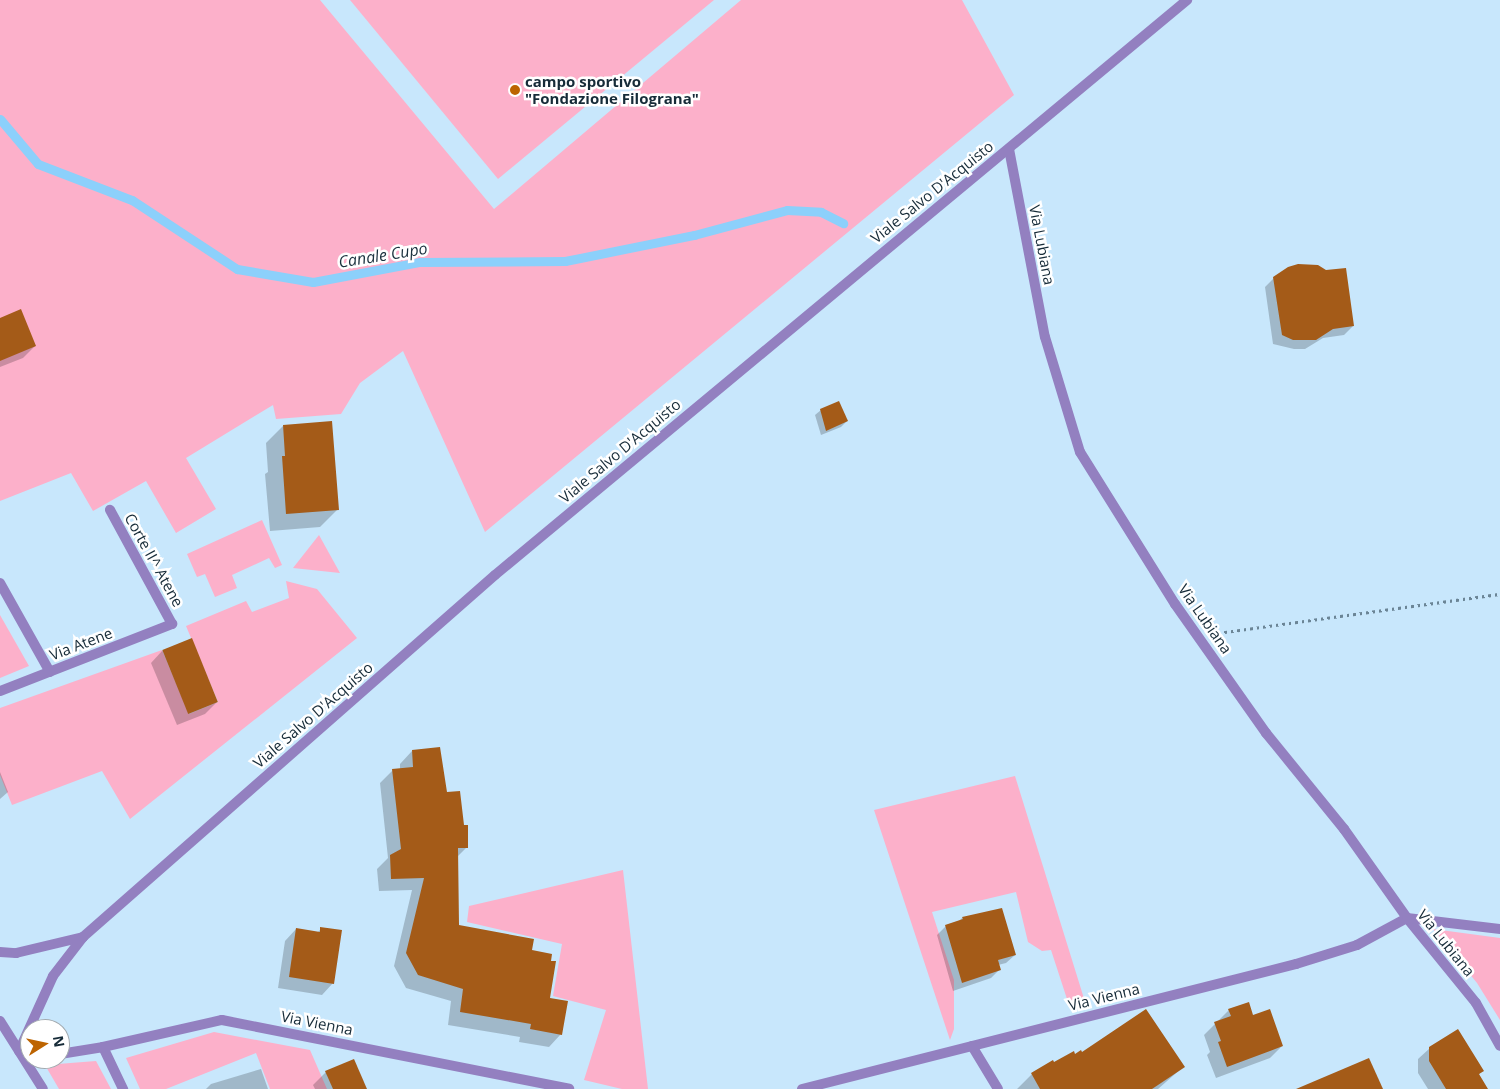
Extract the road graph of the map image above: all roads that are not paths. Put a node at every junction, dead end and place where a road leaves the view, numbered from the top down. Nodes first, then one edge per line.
1 (1187, 0) edge
2 (1009, 149) junction
3 (110, 510) dead end
4 (0, 583) edge
5 (172, 624) joint
6 (50, 672) junction
7 (0, 691) edge
8 (1407, 918) junction
9 (1500, 929) edge
10 (83, 937) junction
11 (0, 952) edge
12 (38, 1019) edge
13 (0, 1021) edge
14 (972, 1046) junction
15 (1500, 1046) edge
16 (103, 1047) junction
17 (20, 1049) edge
18 (70, 1052) edge
19 (32, 1069) edge
20 (43, 1089) edge
21 (123, 1089) edge
22 (569, 1089) edge
23 (802, 1089) edge
24 (998, 1089) edge

1 - 2 street, Viale Salvo D'Acquisto
2 - 8 street, Via Lubiana
2 - 10 street, Viale Salvo D'Acquisto
3 - 5 street, Corte II^ Atene
4 - 6 street
5 - 6 street, Via Atene
6 - 7 street, Via Atene
8 - 9 street
8 - 14 street, Via Vienna
8 - 15 street, Via Lubiana
10 - 11 street, Viale Salvo D'Acquisto
10 - 12 street, Viale Salvo D'Acquisto
13 - 17 street
14 - 23 street, Via Vienna
14 - 24 street
16 - 18 street, Via Vienna
16 - 21 street
16 - 22 street, Via Vienna
19 - 20 street

